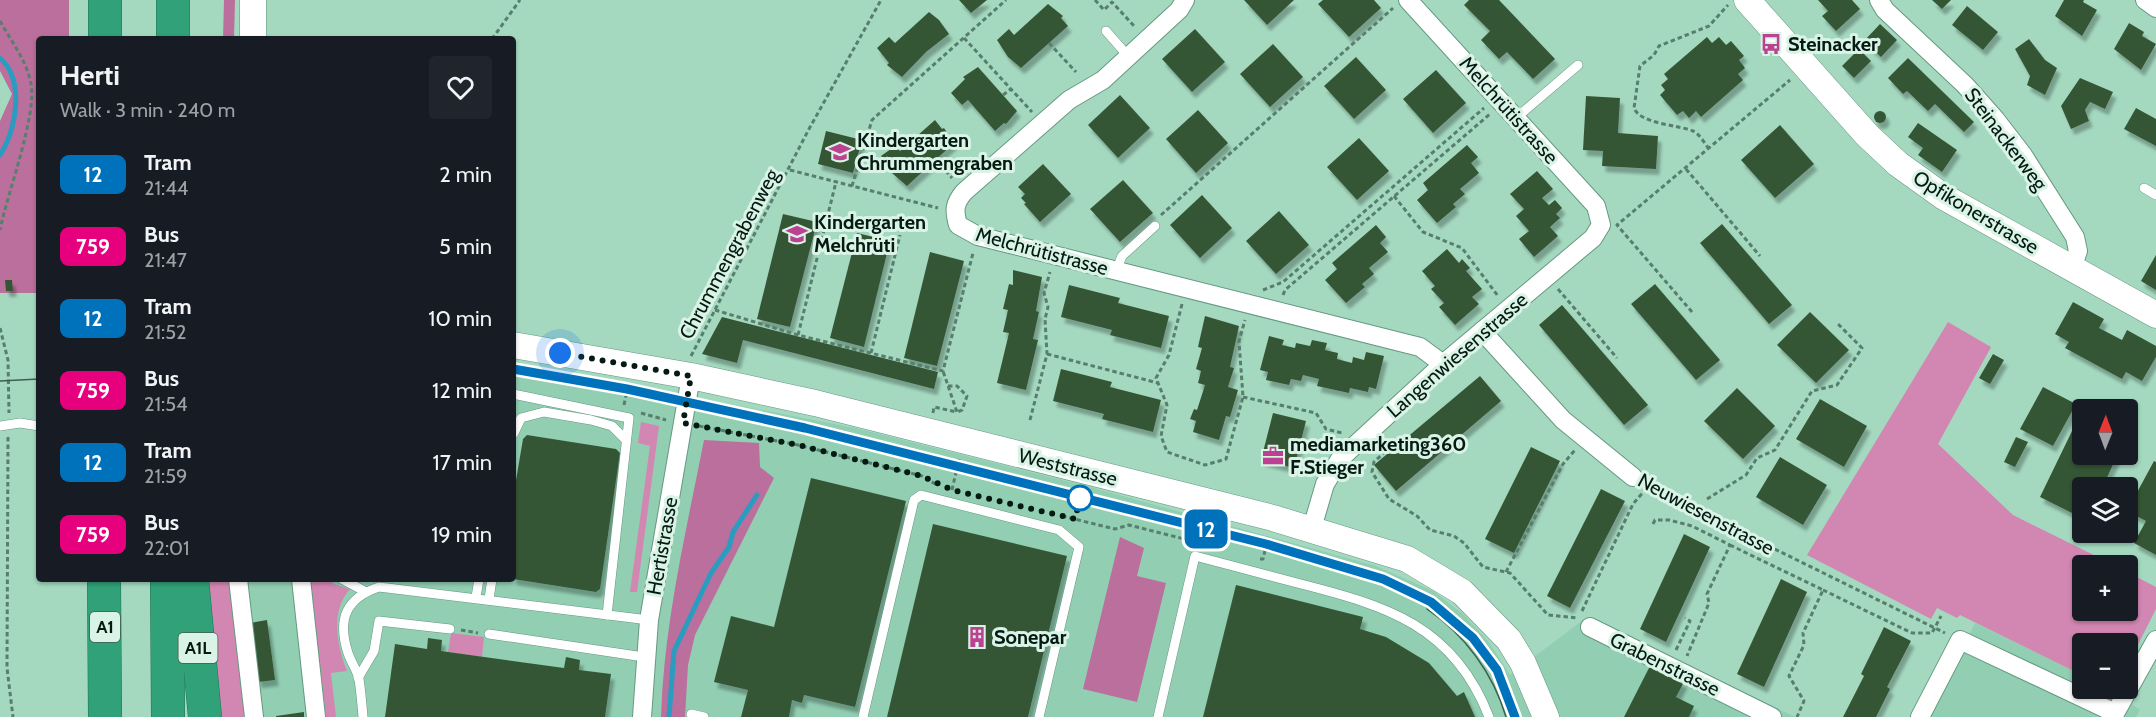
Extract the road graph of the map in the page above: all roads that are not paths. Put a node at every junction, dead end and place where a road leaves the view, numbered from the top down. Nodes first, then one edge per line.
1 (105, 0) edge
2 (173, 0) edge
3 (254, 0) edge
4 (1185, 0) edge
5 (1747, 0) edge
6 (1879, 0) edge
7 (2145, 0) edge
8 (1402, 2) edge
9 (2156, 8) edge
10 (1107, 31) dead end
11 (105, 36) edge
12 (173, 36) edge
13 (253, 36) edge
14 (1128, 56) junction
15 (1578, 66) dead end
16 (1516, 118) junction
17 (2144, 188) dead end
18 (2156, 195) edge
19 (1601, 225) joint
20 (1155, 226) road end
21 (2072, 268) junction
22 (1116, 271) junction
23 (2156, 315) edge
24 (1482, 332) junction
25 (516, 346) edge
26 (1443, 364) junction
27 (691, 376) junction
28 (516, 395) edge
29 (4, 425) edge
30 (36, 426) edge
31 (516, 429) edge
32 (626, 440) junction
33 (1640, 481) road end
34 (1312, 528) junction
35 (104, 582) edge
36 (167, 582) edge
37 (192, 582) edge
38 (238, 582) edge
39 (301, 582) edge
40 (348, 582) edge
41 (478, 582) edge
42 (492, 582) edge
43 (366, 591) junction
44 (476, 597) junction
45 (489, 598) junction
46 (606, 615) junction
47 (649, 620) junction
48 (1584, 622) road end
49 (450, 629) road end
50 (489, 634) road end
51 (2156, 641) edge
52 (644, 657) junction
53 (168, 678) junction
54 (358, 678) junction
55 (692, 714) dead end
56 (2114, 715) edge
57 (105, 717) edge
58 (160, 717) edge
59 (168, 717) edge
60 (205, 717) edge
61 (254, 717) edge
62 (316, 717) edge
63 (363, 717) edge
64 (642, 717) edge
65 (704, 717) edge
66 (863, 717) edge
67 (1039, 717) edge
68 (1158, 717) edge
69 (1489, 717) edge
70 (1546, 717) edge
71 (1772, 717) edge
72 (1920, 717) edge

1 - 11 highway
2 - 12 highway
3 - 13 main road
4 - 14 street, Melchrütistrasse
5 - 21 main road, Opfikonerstrasse
6 - 21 street, Steinackerweg
7 - 9 street
8 - 16 street, Melchrütistrasse
10 - 14 lane
14 - 22 street, Melchrütistrasse
15 - 16 lane
16 - 19 street, Melchrütistrasse
17 - 18 lane
19 - 24 street, Langenwiesenstrasse
20 - 22 lane
21 - 23 main road, Opfikonerstrasse
22 - 26 street, Melchrütistrasse
24 - 26 street, Langenwiesenstrasse
24 - 33 street, Neuwiesenstrasse
25 - 27 main road, Weststrasse
26 - 34 street, Langenwiesenstrasse
27 - 34 main road, Weststrasse
27 - 47 street, Hertistrasse
28 - 32 lane
29 - 30 lane
31 - 32 lane
32 - 46 lane
34 - 70 main road, Weststrasse
35 - 57 highway, A1
36 - 53 highway
37 - 60 highway, A1L
38 - 61 street
39 - 62 street
40 - 43 lane
41 - 44 lane
42 - 45 lane
43 - 44 lane
43 - 54 lane
44 - 45 lane
45 - 46 lane
46 - 47 lane
47 - 52 street, Hertistrasse
48 - 71 street, Grabenstrasse
49 - 54 lane
50 - 52 lane
51 - 56 street
52 - 64 street, Hertistrasse
53 - 58 highway, A1L
53 - 59 highway
54 - 63 lane
55 - 65 lane
56 - 72 street
66 - 67 lane
68 - 69 lane

